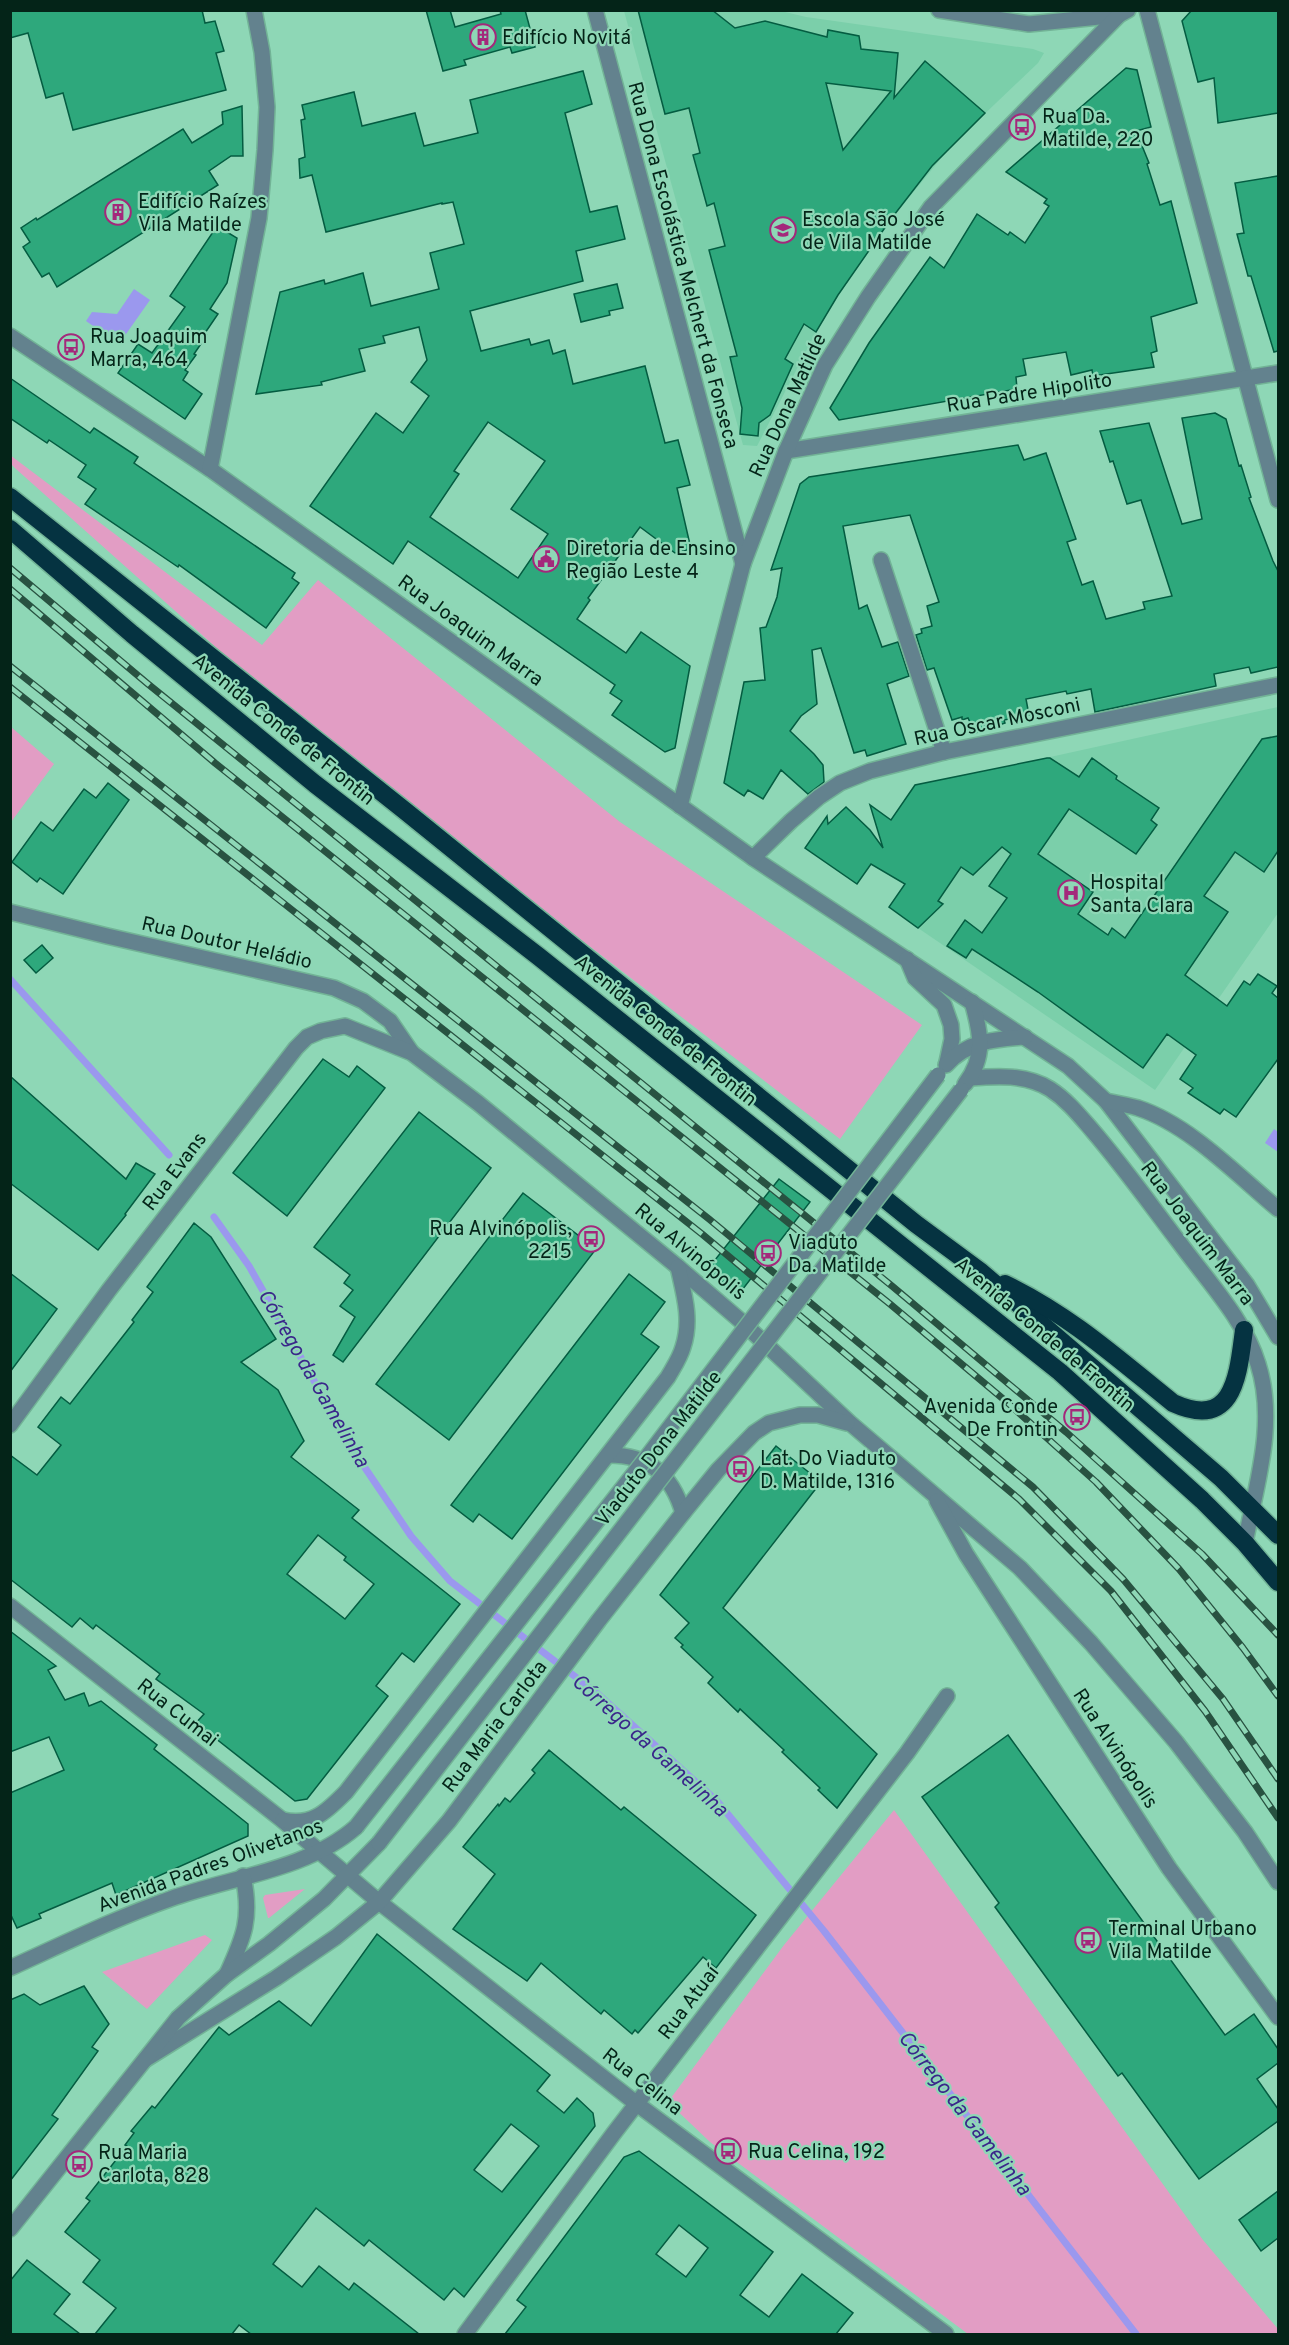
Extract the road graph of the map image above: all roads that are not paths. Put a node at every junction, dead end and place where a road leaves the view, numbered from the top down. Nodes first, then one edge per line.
1 (254, 10) edge
2 (595, 10) edge
3 (939, 10) edge
4 (1147, 10) edge
5 (1124, 13) edge
6 (10, 336) edge
7 (1278, 373) edge
8 (1246, 379) junction
9 (786, 452) junction
10 (210, 470) junction
11 (10, 497) edge
12 (1278, 500) edge
13 (10, 529) edge
14 (881, 560) dead end
15 (743, 564) junction
16 (1278, 685) edge
17 (944, 752) junction
18 (680, 806) junction
19 (753, 858) junction
20 (10, 912) edge
21 (907, 959) junction
22 (972, 1002) junction
23 (1025, 1037) junction
24 (980, 1042) junction
25 (412, 1053) junction
26 (943, 1069) junction
27 (965, 1084) junction
28 (1106, 1101) junction
29 (1278, 1209) edge
30 (678, 1267) junction
31 (981, 1272) junction
32 (1244, 1330) junction
33 (1278, 1336) edge
34 (849, 1424) junction
35 (10, 1425) edge
36 (609, 1455) junction
37 (933, 1493) junction
38 (1252, 1508) junction
39 (683, 1513) junction
40 (1278, 1535) edge
41 (1245, 1544) junction
42 (1278, 1581) edge
43 (10, 1606) edge
44 (946, 1696) dead end
45 (281, 1819) junction
46 (356, 1827) joint
47 (379, 1843) joint
48 (320, 1852) junction
49 (349, 1875) junction
50 (243, 1876) junction
51 (1278, 1882) edge
52 (380, 1902) junction
53 (10, 1968) edge
54 (226, 1975) junction
55 (1278, 2017) edge
56 (146, 2059) junction
57 (637, 2104) junction
58 (10, 2229) edge
59 (465, 2334) edge
60 (946, 2334) edge

1 - 10 street
2 - 15 street, Rua Dona Escolástica Melchert da Fonseca
3 - 5 street
4 - 8 street
5 - 9 street, Rua Dona Matilde
6 - 10 street, Rua Joaquim Marra
7 - 8 street, Rua Padre Hipolito
8 - 9 street, Rua Padre Hipolito
8 - 12 street
9 - 15 street, Rua Dona Matilde
10 - 18 street, Rua Joaquim Marra
11 - 31 highway, Avenida Conde de Frontin
13 - 41 highway, Avenida Conde de Frontin
14 - 17 street
15 - 18 street, Rua Dona Matilde
16 - 17 street, Rua Oscar Mosconi
17 - 19 street, Rua Oscar Mosconi
18 - 19 street, Rua Joaquim Marra
19 - 21 street, Rua Joaquim Marra
20 - 25 street, Rua Doutor Heládio
21 - 22 street, Rua Joaquim Marra
21 - 26 street, Rua Joaquim Marra
22 - 23 street, Rua Joaquim Marra
22 - 24 street
23 - 24 street
23 - 28 street, Rua Joaquim Marra
24 - 26 street
24 - 27 street
25 - 30 street, Rua Alvinópolis
25 - 35 street, Rua Evans
26 - 46 street, Viaduto Dona Matilde, bridge
27 - 32 street, Rua Joaquim Marra
27 - 47 street, Viaduto Dona Matilde, bridge
28 - 29 street
28 - 33 street, Rua Joaquim Marra
30 - 34 street, Rua Alvinópolis
30 - 36 street
31 - 32 highway
31 - 38 highway, Avenida Conde de Frontin
32 - 38 street, Rua Joaquim Marra
34 - 37 street, Rua Alvinópolis
34 - 39 street, Rua Maria Carlota
36 - 39 street
36 - 45 street
37 - 51 street, Rua Alvinópolis
37 - 55 street, Rua Alvinópolis
38 - 40 highway, Avenida Conde de Frontin
38 - 41 street, Rua Joaquim Marra
39 - 52 street, Rua Maria Carlota
41 - 42 highway, Avenida Conde de Frontin
43 - 45 street, Rua Cumai
44 - 57 street, Rua Atuaí
45 - 48 street, Rua Cumai
46 - 48 street, Avenida Padres Olivetanos
47 - 49 street, Rua Maria Carlota
48 - 49 street, Rua Celina
48 - 50 street, Avenida Padres Olivetanos
49 - 52 street, Rua Celina
49 - 54 street, Rua Maria Carlota
50 - 53 street, Avenida Padres Olivetanos
50 - 54 street
52 - 56 street, Rua Maria Carlota
52 - 57 street, Rua Celina
54 - 56 street, Rua Maria Carlota
56 - 58 street, Rua Maria Carlota
57 - 59 street, Rua Atuaí
57 - 60 street, Rua Celina

